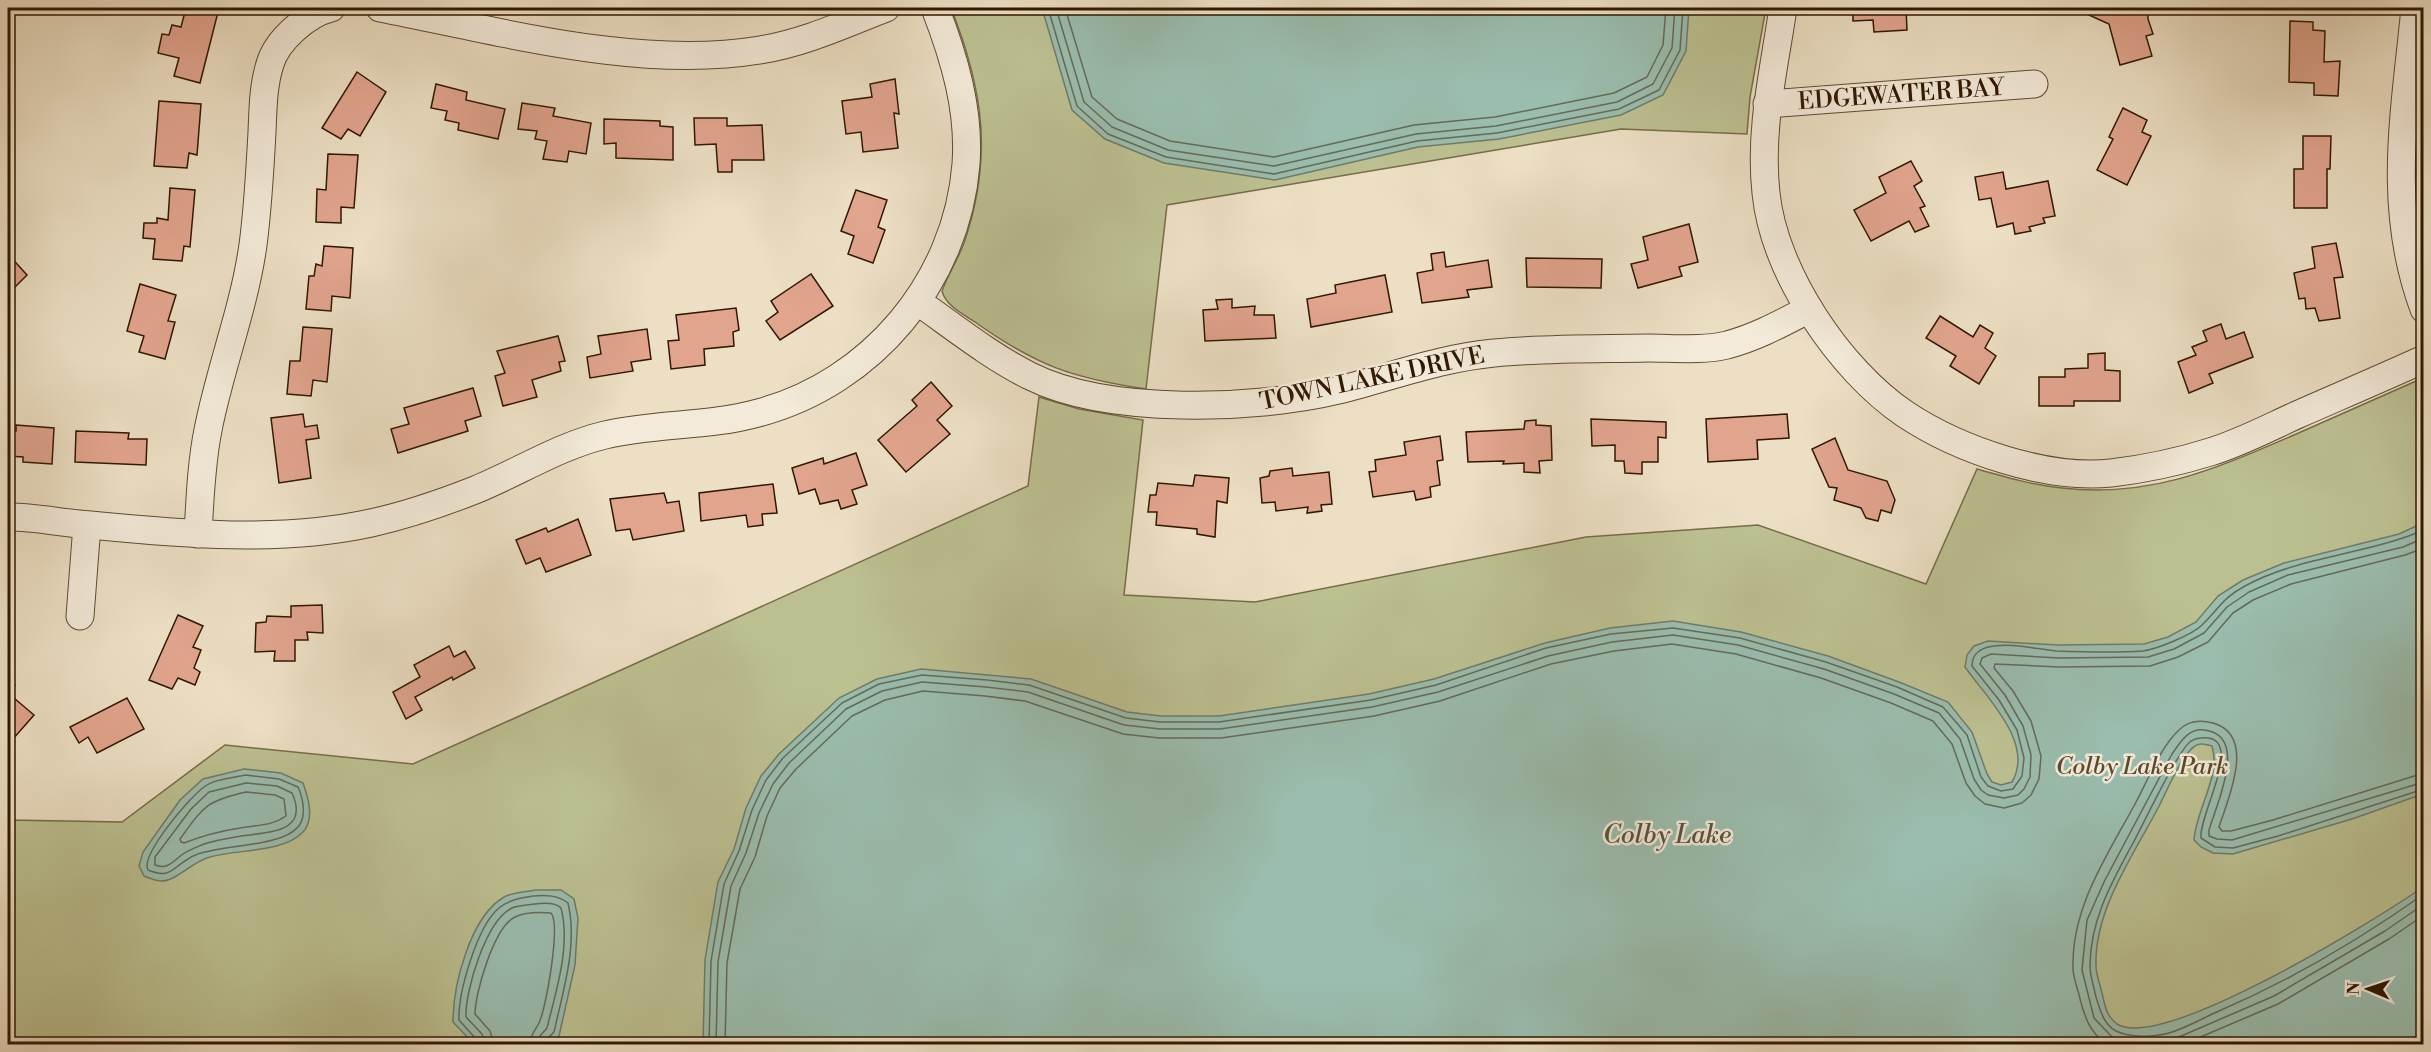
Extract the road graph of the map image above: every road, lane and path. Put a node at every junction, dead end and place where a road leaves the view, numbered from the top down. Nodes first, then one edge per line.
1 (331, 8) edge
2 (380, 8) edge
3 (886, 8) edge
4 (935, 8) edge
5 (1783, 8) edge
6 (2415, 8) edge
7 (2034, 84) dead end
8 (1767, 104) junction
9 (917, 302) junction
10 (1809, 309) junction
11 (2424, 309) edge
12 (2424, 359) edge
13 (8, 517) edge
14 (87, 525) junction
15 (198, 534) junction
16 (80, 616) dead end

1 - 15 street
2 - 3 street
4 - 9 street
5 - 8 street
6 - 11 street
7 - 8 street, EDGEWATER BAY
8 - 10 street
9 - 10 street, TOWN LAKE DRIVE
9 - 15 street
10 - 12 street
13 - 14 street
14 - 15 street
14 - 16 street

